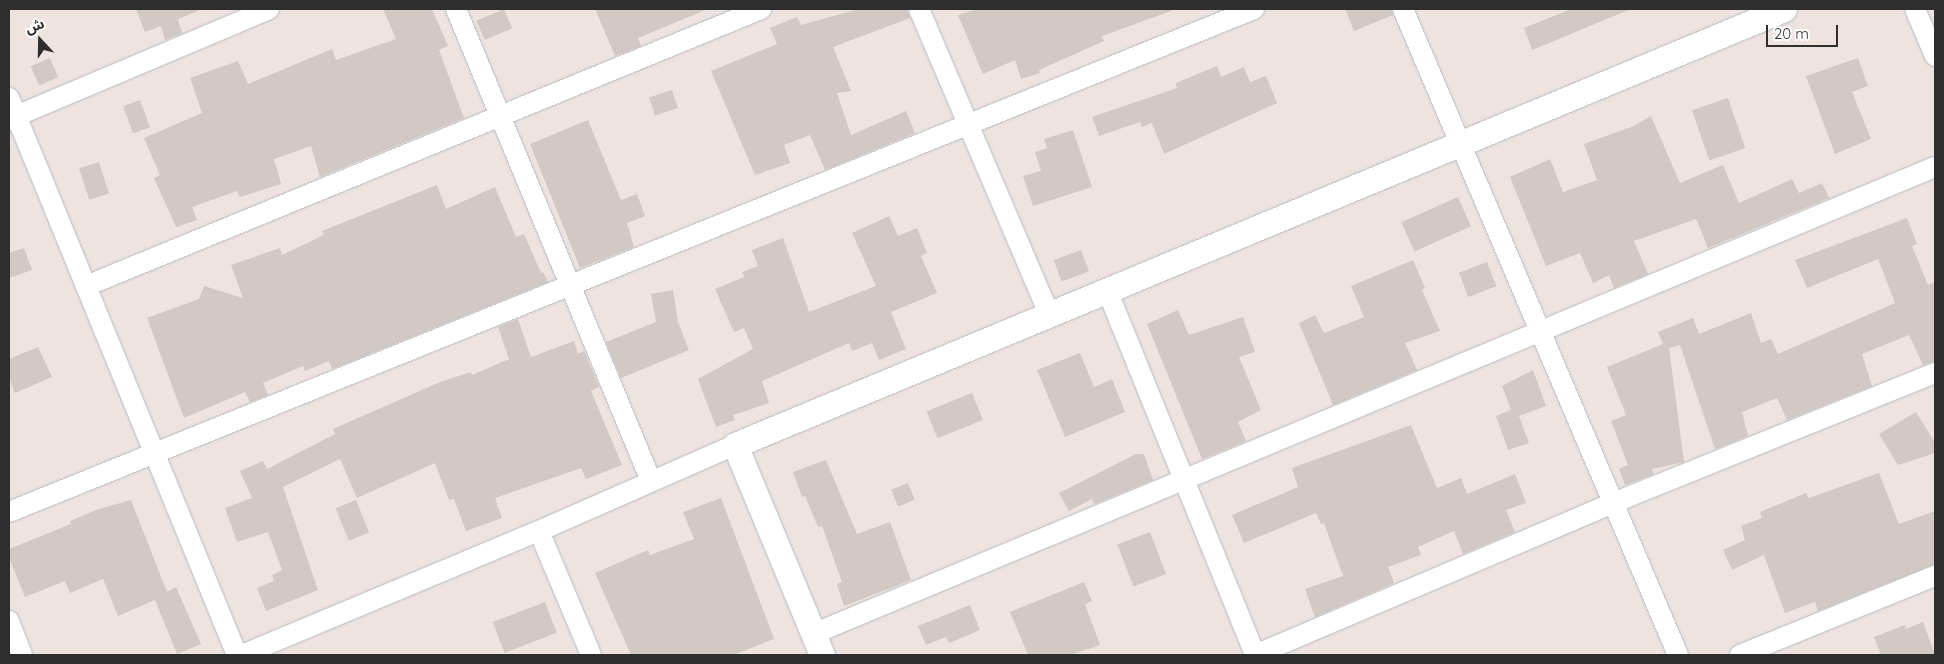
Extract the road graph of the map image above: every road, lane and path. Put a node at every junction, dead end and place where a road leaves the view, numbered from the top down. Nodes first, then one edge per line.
1 (269, 9) edge
2 (456, 9) edge
3 (761, 9) edge
4 (919, 9) edge
5 (1254, 9) edge
6 (1403, 9) edge
7 (1784, 9) edge
8 (1916, 9) edge
9 (1935, 56) edge
10 (11, 111) edge
11 (499, 117) junction
12 (968, 124) junction
13 (1459, 144) junction
14 (1935, 167) edge
15 (568, 285) junction
16 (86, 286) junction
17 (1107, 290) junction
18 (1049, 314) junction
19 (1539, 329) junction
20 (1935, 373) edge
21 (734, 445) junction
22 (154, 452) junction
23 (1182, 479) junction
24 (651, 481) junction
25 (1613, 503) junction
26 (9, 512) edge
27 (539, 531) junction
28 (1935, 576) edge
29 (9, 621) edge
30 (817, 644) edge
31 (22, 655) edge
32 (237, 655) edge
33 (242, 655) edge
34 (590, 655) edge
35 (1255, 655) edge
36 (1678, 655) edge
37 (1740, 655) edge

1 - 10 street
2 - 11 street
3 - 11 street
4 - 12 street
5 - 12 street
6 - 13 street
7 - 13 street
8 - 9 street
10 - 16 street
11 - 15 street
11 - 16 street
12 - 15 street
12 - 18 street
13 - 17 street
13 - 19 street
14 - 19 street
15 - 22 street
15 - 24 street
16 - 22 street
17 - 18 street
17 - 23 street
18 - 21 street
19 - 23 street
19 - 25 street
20 - 25 street
21 - 24 street
21 - 30 street
22 - 26 street
22 - 32 street
23 - 30 street
23 - 35 street
24 - 27 street
25 - 35 street
25 - 36 street
27 - 33 street
27 - 34 street
28 - 37 street
29 - 31 street

